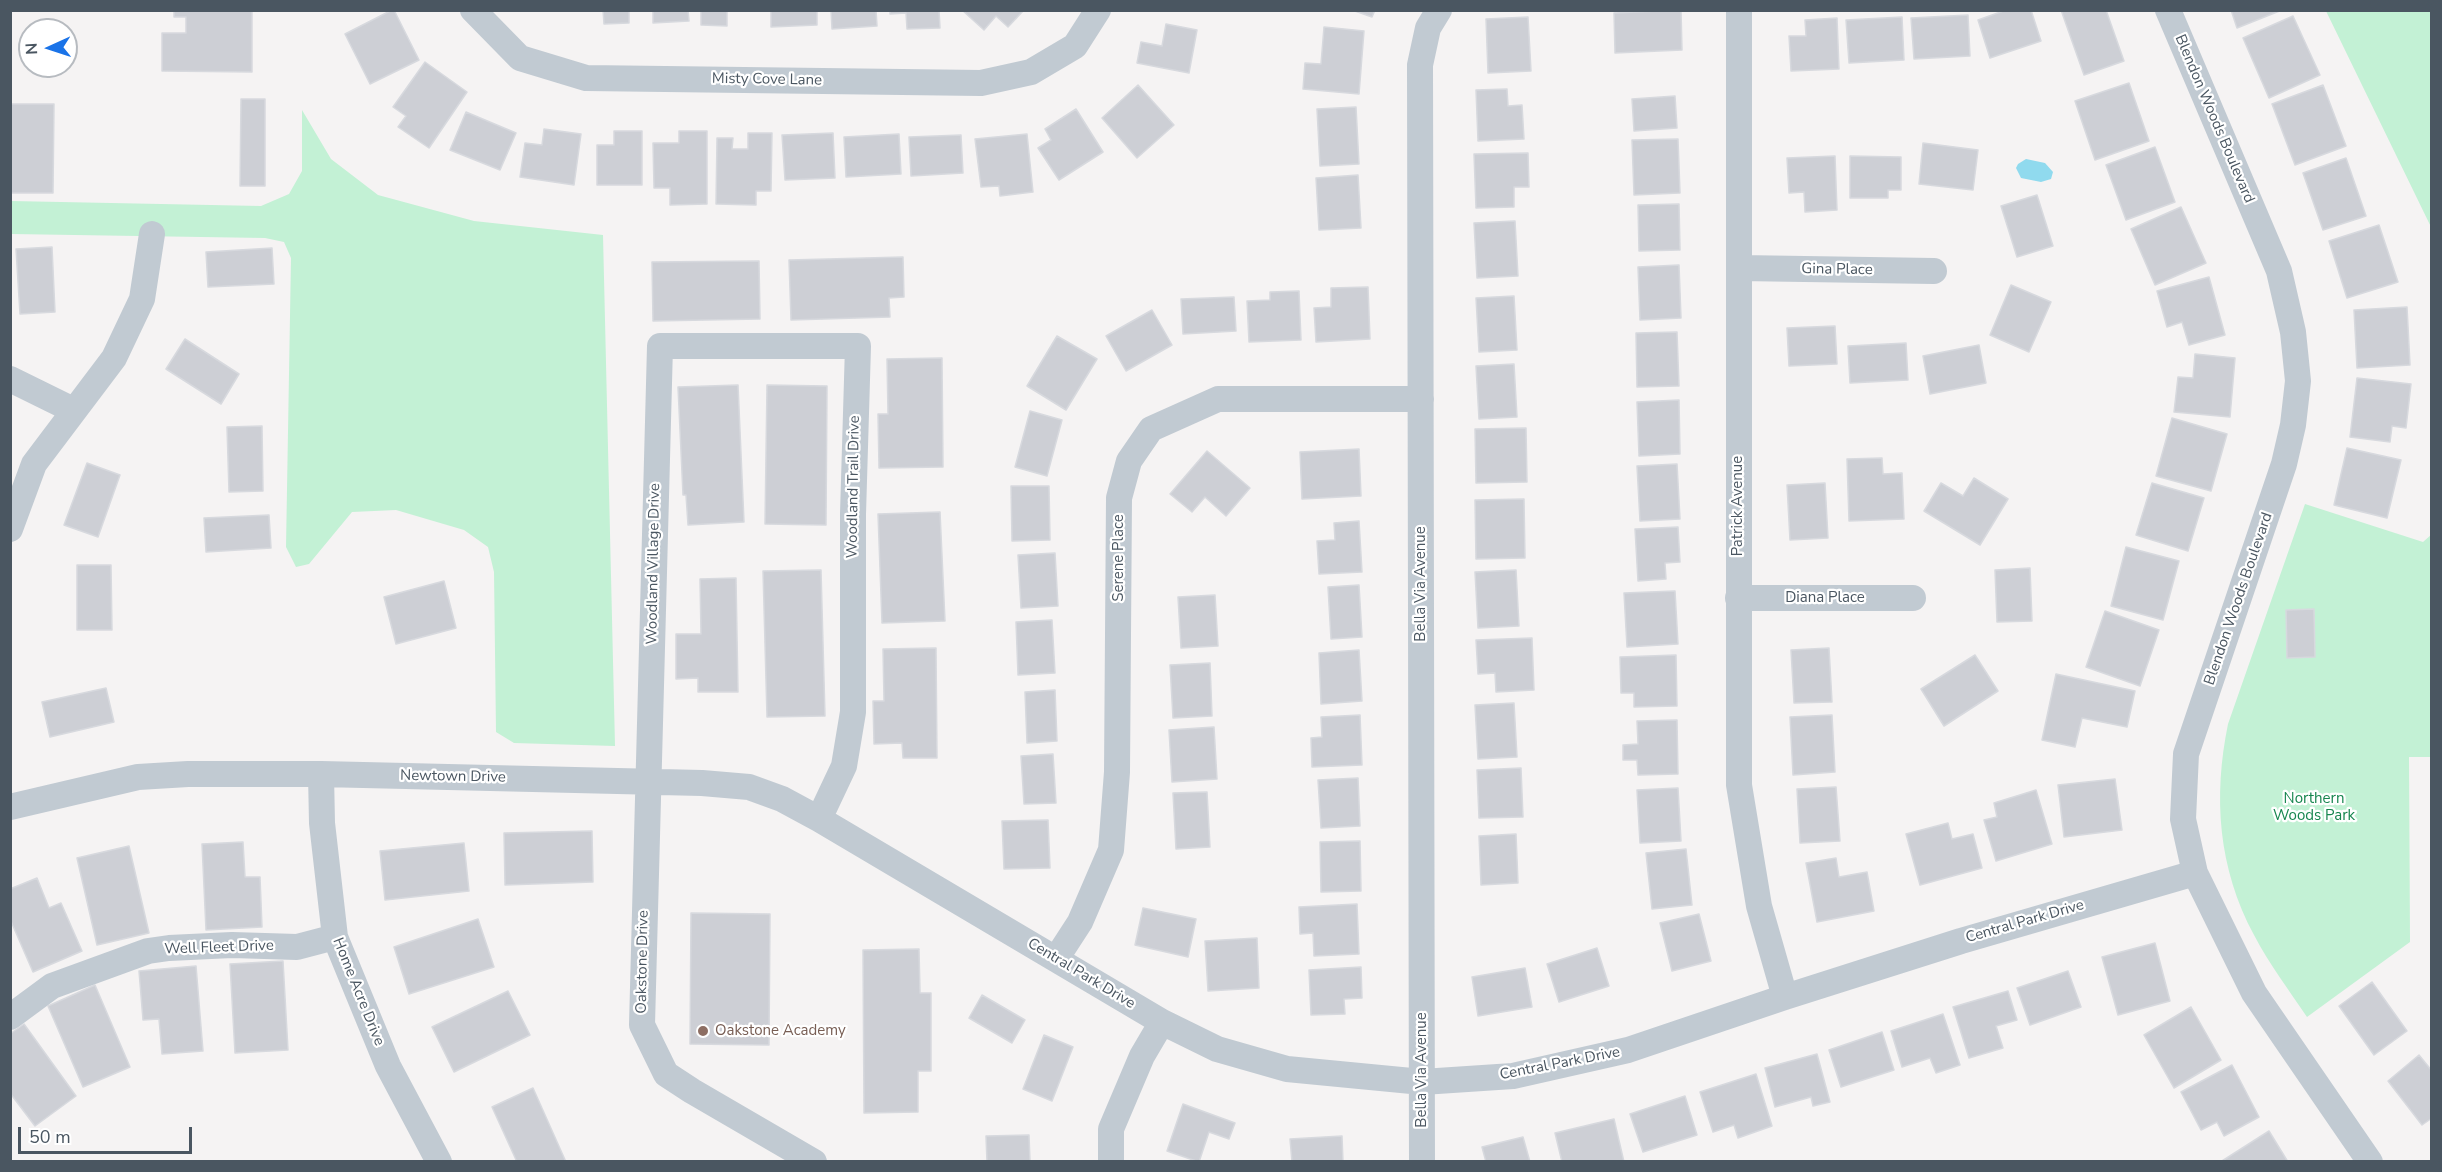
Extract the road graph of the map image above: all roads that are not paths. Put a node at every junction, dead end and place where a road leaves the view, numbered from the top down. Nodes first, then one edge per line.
1 (473, 10) edge
2 (1098, 10) edge
3 (1439, 10) edge
4 (1739, 10) edge
5 (2168, 10) edge
6 (152, 234) dead end
7 (1740, 268) junction
8 (1934, 271) dead end
9 (660, 346) joint
10 (10, 379) edge
11 (1421, 399) junction
12 (73, 410) junction
13 (10, 529) edge
14 (1738, 598) junction
15 (1913, 598) dead end
16 (321, 774) junction
17 (647, 782) junction
18 (12, 802) edge
19 (819, 819) junction
20 (882, 856) joint
21 (2195, 873) junction
22 (335, 937) junction
23 (1056, 959) junction
24 (1785, 996) junction
25 (10, 1017) edge
26 (1162, 1022) junction
27 (1422, 1082) junction
28 (439, 1161) edge
29 (814, 1161) edge
30 (1111, 1161) edge
31 (1422, 1161) edge
32 (2370, 1161) edge

1 - 2 street, Misty Cove Lane
3 - 11 street, Bella Via Avenue
4 - 7 street, Patrick Avenue
5 - 21 street, Blendon Woods Boulevard
6 - 12 street
7 - 8 street, Gina Place
7 - 14 street, Patrick Avenue
9 - 17 street, Woodland Village Drive
9 - 19 street, Woodland Trail Drive
10 - 12 street
11 - 23 street, Serene Place
11 - 27 street, Bella Via Avenue
12 - 13 street
14 - 15 street, Diana Place
14 - 24 street, Patrick Avenue
16 - 17 street, Newtown Drive
16 - 18 street, Newtown Drive
16 - 22 street, Home Acre Drive
17 - 19 street, Newtown Drive
17 - 29 street, Oakstone Drive
19 - 20 street, Newtown Drive
20 - 23 street, Central Park Drive
21 - 24 street, Central Park Drive
21 - 32 street, Blendon Woods Boulevard
22 - 25 street, Well Fleet Drive
22 - 28 street, Home Acre Drive
23 - 26 street, Central Park Drive
24 - 27 street, Central Park Drive
26 - 27 street, Central Park Drive
26 - 30 street
27 - 31 street, Bella Via Avenue

